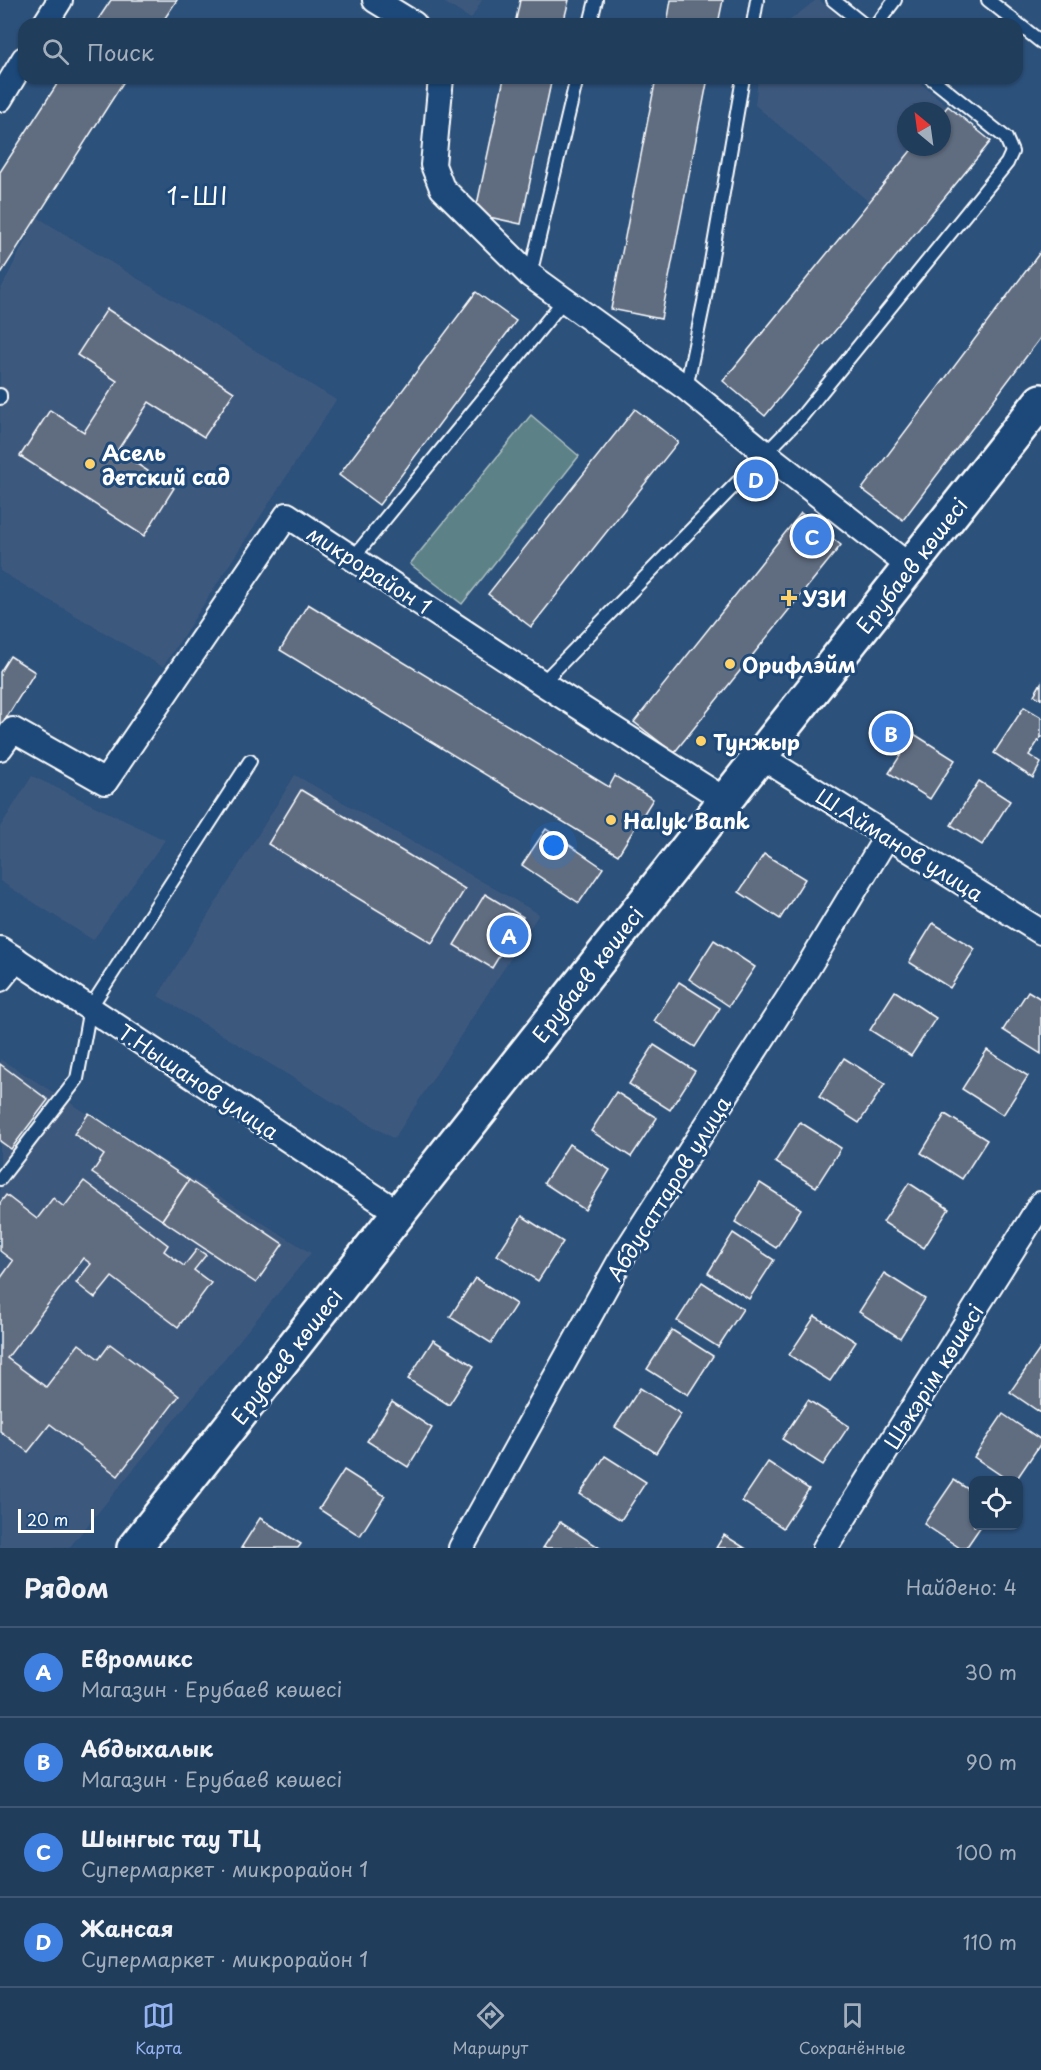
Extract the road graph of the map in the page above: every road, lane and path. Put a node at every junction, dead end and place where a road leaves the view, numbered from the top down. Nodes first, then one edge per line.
1 (60, 0) edge
2 (375, 0) edge
3 (596, 0) edge
4 (757, 0) edge
5 (833, 0) edge
6 (895, 0) edge
7 (988, 0) edge
8 (49, 18) edge
9 (404, 18) edge
10 (592, 18) edge
11 (754, 18) edge
12 (856, 18) edge
13 (882, 18) edge
14 (1011, 18) edge
15 (1023, 28) edge
16 (1041, 42) edge
17 (18, 69) edge
18 (440, 84) edge
19 (576, 84) edge
20 (742, 84) edge
21 (938, 84) edge
22 (0, 99) edge
23 (530, 275) junction
24 (564, 300) junction
25 (686, 388) junction
26 (1041, 401) edge
27 (765, 453) junction
28 (353, 558) junction
29 (909, 566) junction
30 (542, 683) junction
31 (0, 748) edge
32 (760, 756) junction
33 (250, 760) dead end
34 (725, 800) junction
35 (887, 836) junction
36 (1041, 932) edge
37 (8, 954) edge
38 (0, 979) edge
39 (90, 1008) junction
40 (0, 1179) edge
41 (1041, 1204) edge
42 (399, 1213) junction
43 (134, 1548) edge
44 (461, 1548) edge
45 (825, 1548) edge

1 - 8 street
2 - 9 street
3 - 10 lane
4 - 11 lane
5 - 12 lane
6 - 13 lane
7 - 14 lane
15 - 16 lane
17 - 22 street
18 - 23 street
19 - 23 lane
20 - 25 lane
21 - 27 lane
23 - 24 street
24 - 25 street
24 - 28 lane
25 - 27 street
26 - 29 main road, Ерубаев көшесі
27 - 29 street
27 - 30 lane
28 - 30 street, микрорайон 1
28 - 31 street, микрорайон 1
29 - 32 main road, Ерубаев көшесі
30 - 34 street, микрорайон 1
32 - 34 main road, Ерубаев көшесі
32 - 35 street, Ш.Айманов улица
33 - 39 lane
34 - 42 main road, Ерубаев көшесі
35 - 36 street, Ш.Айманов улица
35 - 44 street, Абдусаттаров улица
37 - 38 street
37 - 39 street, Т.Нышанов улица
39 - 40 lane
39 - 42 street, Т.Нышанов улица
41 - 45 street, Шәкәрім көшесі
42 - 43 main road, Ерубаев көшесі

